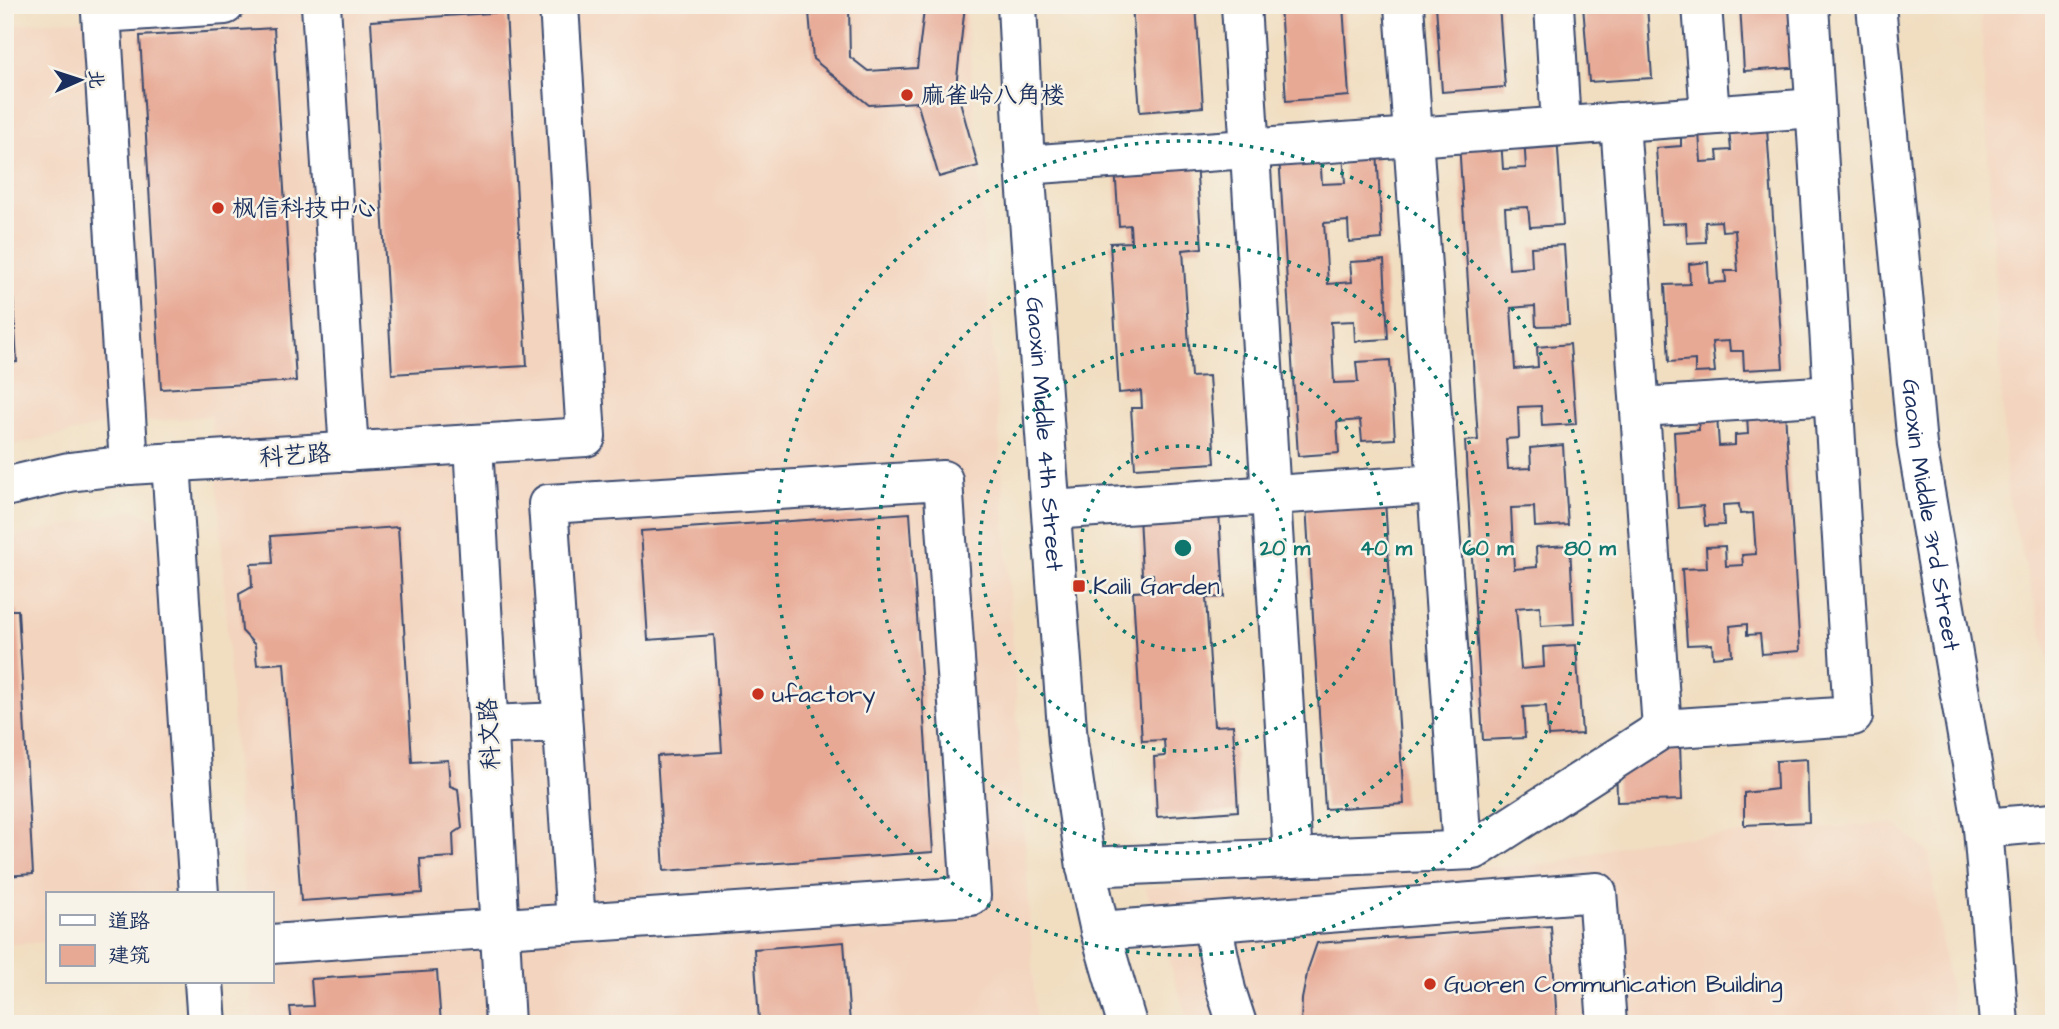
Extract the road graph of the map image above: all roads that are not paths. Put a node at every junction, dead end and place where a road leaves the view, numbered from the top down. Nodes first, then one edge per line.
1 (225, 5) edge
2 (321, 5) edge
3 (559, 5) edge
4 (1017, 5) edge
5 (1241, 5) edge
6 (1404, 5) edge
7 (1554, 5) edge
8 (1702, 5) edge
9 (1809, 5) edge
10 (1876, 5) edge
11 (1815, 108) junction
12 (1710, 115) junction
13 (1620, 122) junction
14 (1561, 126) junction
15 (1413, 137) junction
16 (1250, 148) junction
17 (1025, 165) junction
18 (1833, 394) junction
19 (1641, 407) junction
20 (473, 444) junction
21 (349, 452) junction
22 (171, 462) junction
23 (129, 465) junction
24 (1437, 484) junction
25 (5, 487) edge
26 (1271, 495) junction
27 (1051, 510) junction
28 (562, 722) junction
29 (488, 725) junction
30 (1662, 729) junction
31 (2054, 822) edge
32 (1983, 828) junction
33 (1462, 849) junction
34 (1293, 858) junction
35 (1086, 867) junction
36 (199, 892) edge
37 (576, 923) junction
38 (1212, 923) junction
39 (499, 928) junction
40 (1100, 931) junction
41 (273, 944) edge
42 (204, 984) edge
43 (207, 1024) edge
44 (505, 1024) edge
45 (1127, 1024) edge
46 (1237, 1024) edge
47 (1607, 1024) edge
48 (1999, 1024) edge

1 - 23 street
2 - 21 street
3 - 20 street, 科艺路
4 - 17 street, Gaoxin Middle 4th Street
5 - 16 street
6 - 15 street
7 - 14 street
8 - 12 street
9 - 11 street
10 - 32 street, Gaoxin Middle 3rd Street
11 - 12 street
11 - 18 street
12 - 13 street
13 - 14 street
13 - 19 street
14 - 15 street
15 - 16 street
15 - 24 street
16 - 17 street
16 - 26 street
17 - 27 street, Gaoxin Middle 4th Street
18 - 19 street
18 - 30 street
19 - 30 street
20 - 21 street, 科艺路
20 - 29 street, 科文路
21 - 22 street, 科艺路
22 - 23 street, 科艺路
22 - 36 street
23 - 25 street, 科艺路
24 - 26 street
24 - 33 street
26 - 27 street
26 - 34 street
27 - 35 street, Gaoxin Middle 4th Street
28 - 29 street
28 - 37 street
28 - 37 street
29 - 39 street, 科文路
30 - 33 street
31 - 32 street
32 - 48 street, Gaoxin Middle 3rd Street
33 - 34 street
34 - 35 street
35 - 40 street, Gaoxin Middle 4th Street
37 - 39 street
38 - 40 street
38 - 46 street
38 - 47 street
39 - 41 street
39 - 44 street, 科文路
40 - 45 street, Gaoxin Middle 4th Street
42 - 43 street

